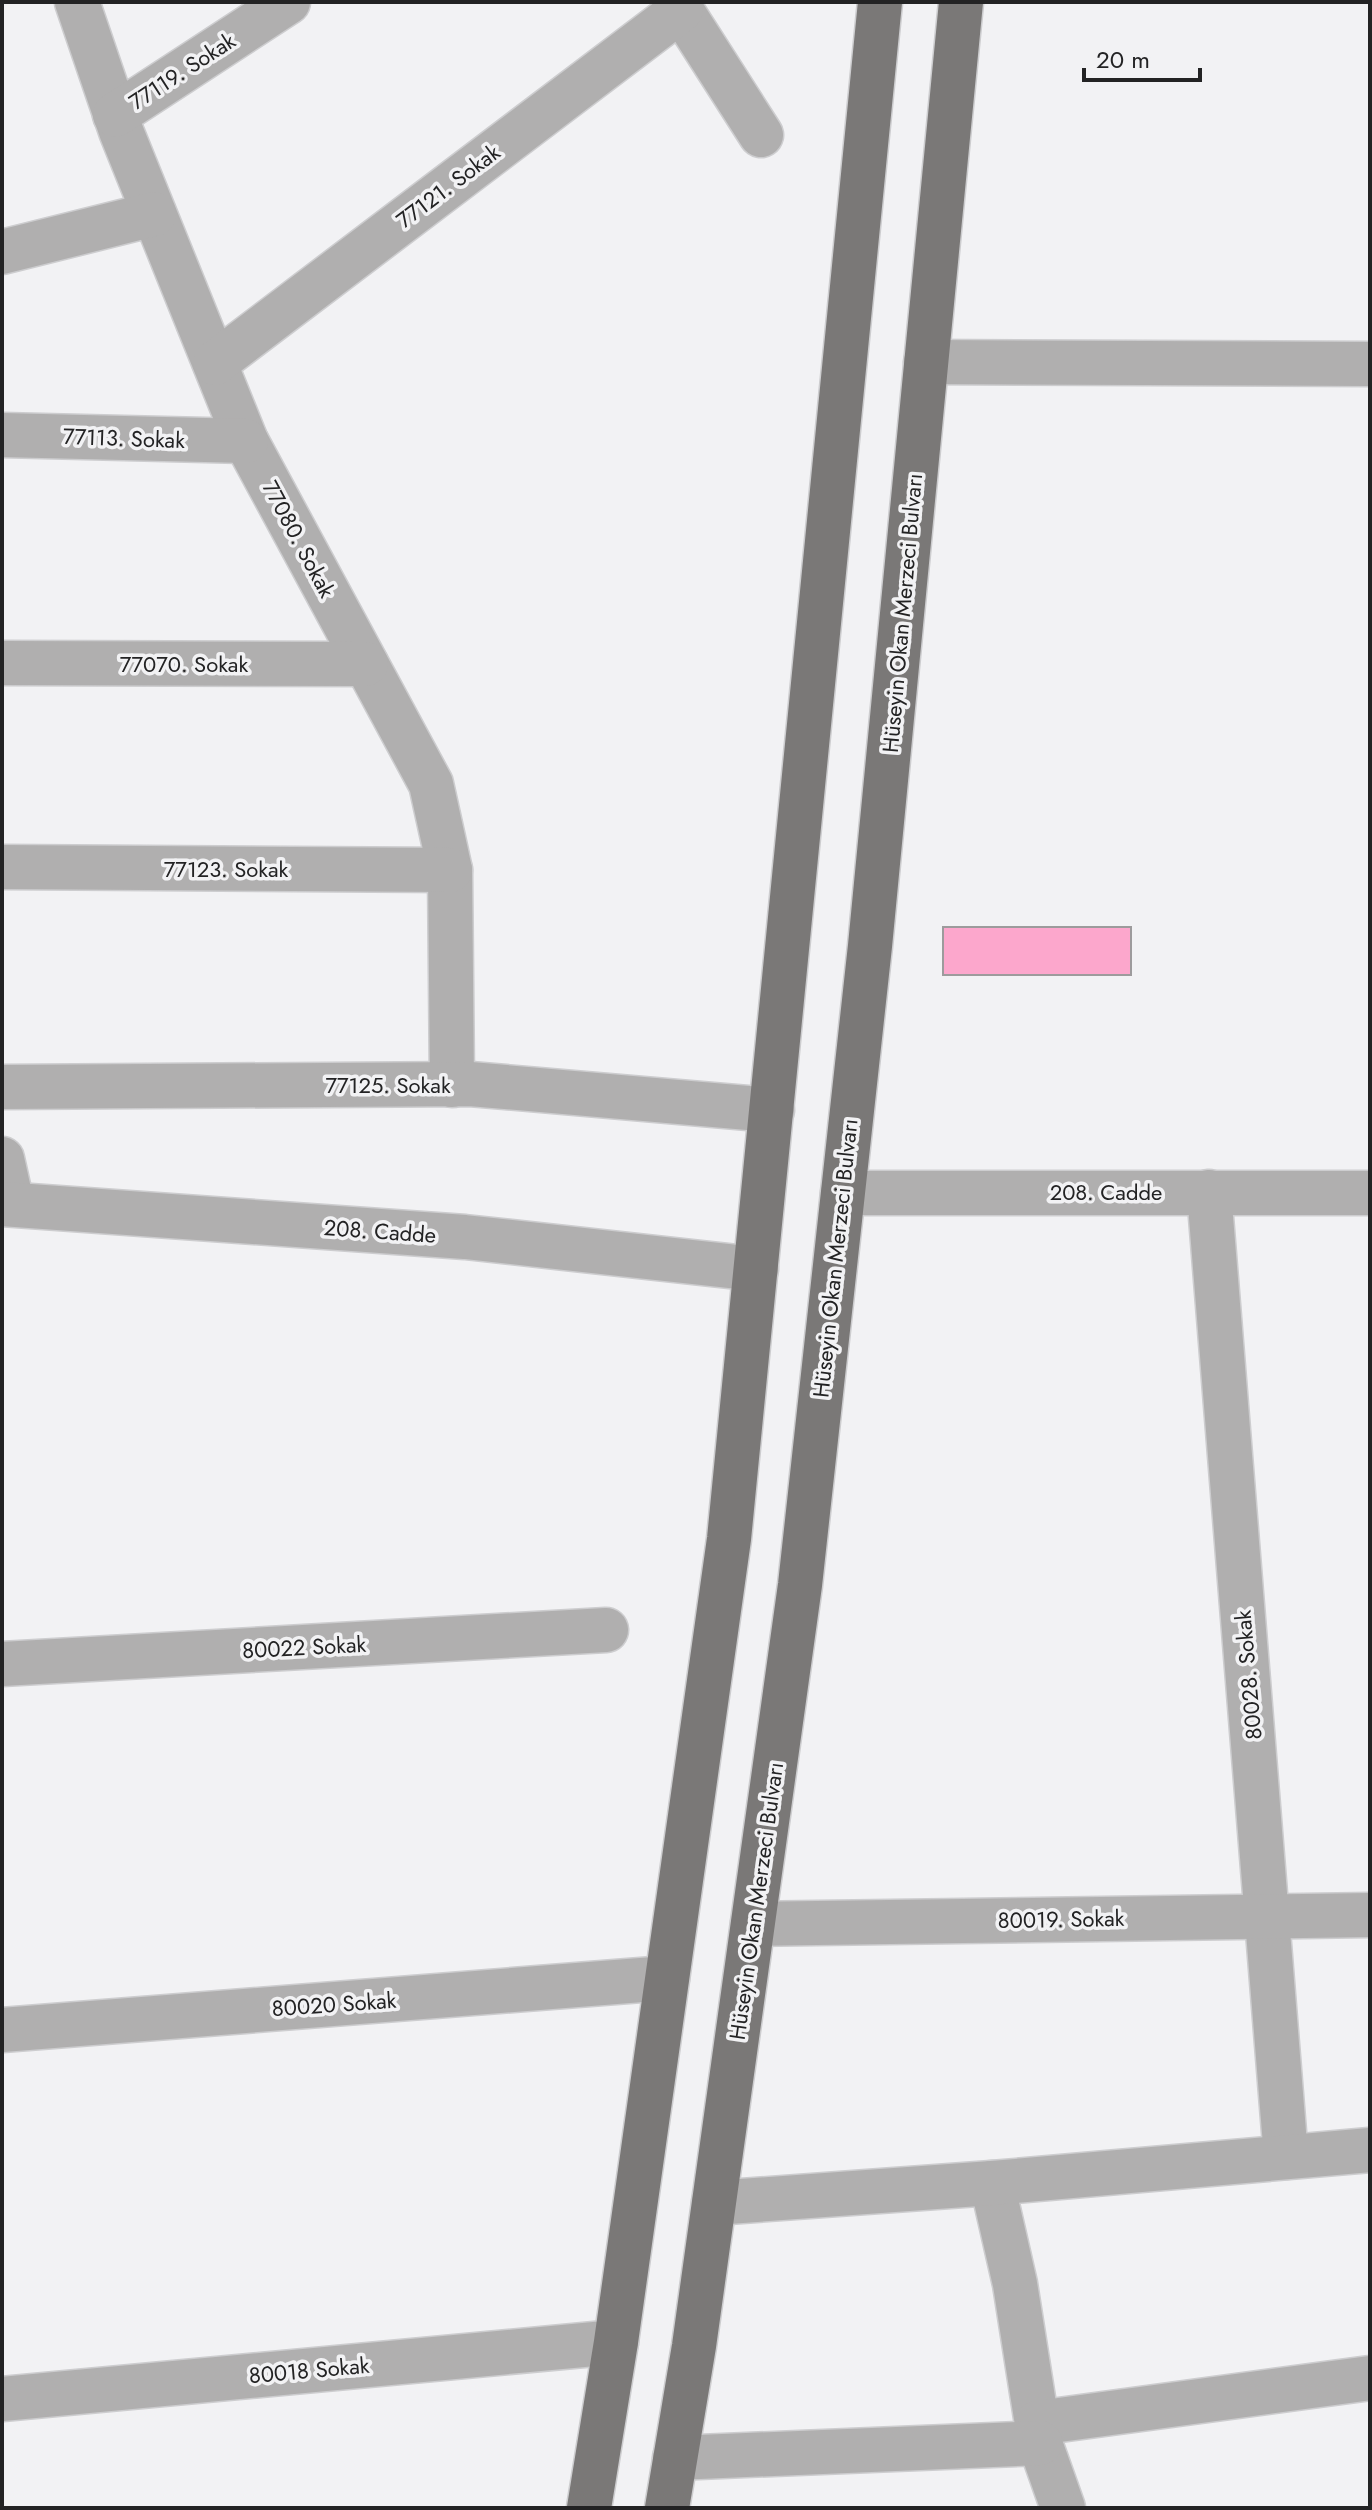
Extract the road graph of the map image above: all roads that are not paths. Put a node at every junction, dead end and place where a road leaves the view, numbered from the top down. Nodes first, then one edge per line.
1 (77, 2) edge
2 (288, 2) edge
3 (880, 2) edge
4 (961, 2) edge
5 (678, 6) edge
6 (115, 115) junction
7 (761, 135) dead end
8 (154, 214) junction
9 (2, 252) edge
10 (926, 362) junction
11 (215, 363) junction
12 (1370, 364) edge
13 (2, 435) edge
14 (246, 441) junction
15 (2, 663) edge
16 (366, 664) junction
17 (2, 867) edge
18 (450, 870) junction
19 (452, 1085) junction
20 (2, 1087) edge
21 (772, 1110) junction
22 (2, 1159) edge
23 (1209, 1192) junction
24 (843, 1193) junction
25 (1370, 1193) edge
26 (7, 1204) edge
27 (756, 1269) junction
28 (606, 1630) dead end
29 (2, 1664) edge
30 (1267, 1915) junction
31 (1370, 1915) edge
32 (753, 1924) junction
33 (667, 1978) junction
34 (2, 2030) edge
35 (1370, 2150) edge
36 (1286, 2157) junction
37 (992, 2183) junction
38 (714, 2203) junction
39 (616, 2342) junction
40 (1370, 2378) edge
41 (2, 2399) edge
42 (1038, 2433) junction
43 (675, 2458) junction
44 (589, 2508) edge
45 (667, 2508) edge
46 (1063, 2508) edge

1 - 6 street, 77080. Sokak
2 - 6 street, 77119. Sokak
3 - 21 main road
4 - 10 main road, Hüseyin Okan Merzeci Bulvarı
5 - 7 street
5 - 11 street, 77121. Sokak
6 - 8 street, 77080. Sokak
8 - 9 street
8 - 11 street, 77080. Sokak
10 - 12 street
10 - 24 main road, Hüseyin Okan Merzeci Bulvarı
11 - 14 street, 77080. Sokak
13 - 14 street, 77113. Sokak
14 - 16 street, 77080. Sokak
15 - 16 street, 77070. Sokak
16 - 18 street, 77080. Sokak
17 - 18 street, 77123. Sokak
18 - 19 street, 77080. Sokak
19 - 20 street, 77125. Sokak
19 - 21 street, 77125. Sokak
21 - 27 main road
22 - 26 street
23 - 24 street, 208. Cadde
23 - 25 street, 208. Cadde
23 - 30 street, 80028. Sokak
24 - 32 main road, Hüseyin Okan Merzeci Bulvarı
26 - 27 street, 208. Cadde
27 - 33 main road
28 - 29 street, 80022 Sokak
30 - 31 street, 80019. Sokak
30 - 32 street, 80019. Sokak
30 - 36 street, 80028. Sokak
32 - 38 main road, Hüseyin Okan Merzeci Bulvarı
33 - 34 street, 80020 Sokak
33 - 39 main road
35 - 36 street
36 - 37 street
37 - 38 street
37 - 42 street
38 - 43 main road, Hüseyin Okan Merzeci Bulvarı
39 - 41 street, 80018 Sokak
39 - 44 main road
40 - 42 street
42 - 43 street
42 - 46 street
43 - 45 main road, Hüseyin Okan Merzeci Bulvarı

